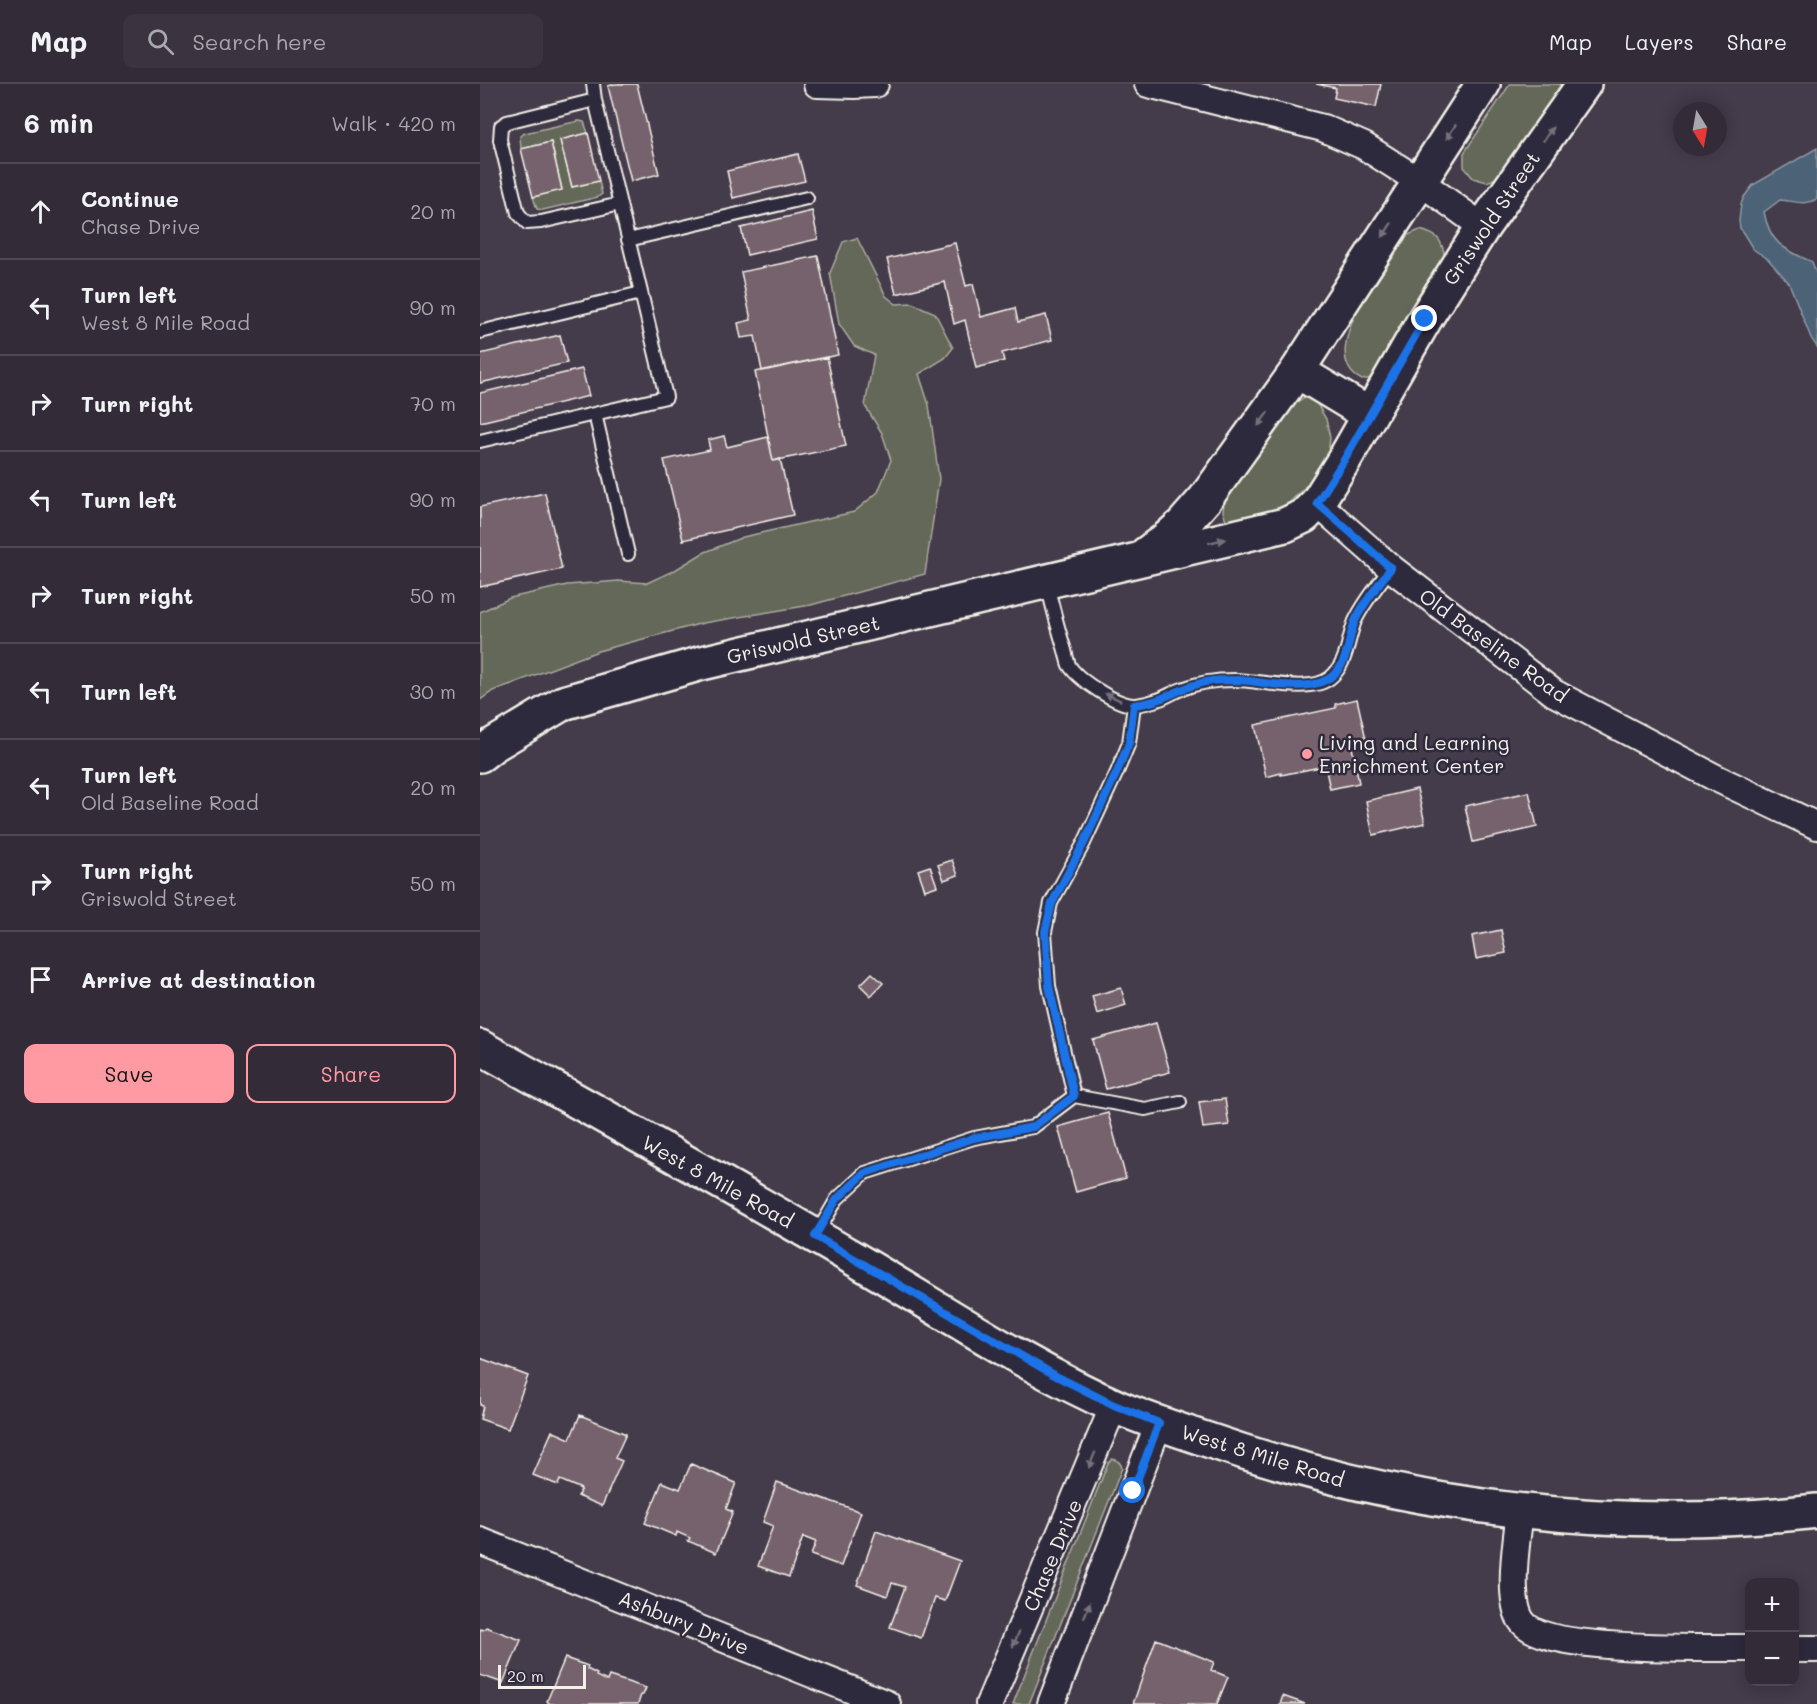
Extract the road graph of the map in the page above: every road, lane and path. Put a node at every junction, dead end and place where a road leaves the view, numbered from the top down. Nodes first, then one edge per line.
1 (593, 84) edge
2 (817, 84) edge
3 (874, 84) edge
4 (1148, 84) edge
5 (1483, 84) edge
6 (1584, 84) edge
7 (595, 100) junction
8 (1419, 181) junction
9 (807, 198) dead end
10 (620, 204) junction
11 (1483, 227) junction
12 (628, 240) junction
13 (640, 293) junction
14 (480, 332) edge
15 (1296, 371) junction
16 (595, 414) junction
17 (1370, 414) junction
18 (480, 441) edge
19 (1317, 503) junction
20 (628, 554) dead end
21 (1139, 559) junction
22 (1391, 568) junction
23 (1046, 581) junction
24 (1134, 705) junction
25 (480, 755) edge
26 (1817, 826) edge
27 (480, 1047) edge
28 (1074, 1096) junction
29 (1180, 1102) dead end
30 (815, 1236) junction
31 (1114, 1405) junction
32 (1159, 1423) junction
33 (1520, 1511) junction
34 (1817, 1511) edge
35 (480, 1541) edge
36 (1745, 1648) edge
37 (1799, 1649) edge
38 (1817, 1649) edge
39 (887, 1704) edge
40 (989, 1704) edge
41 (1051, 1704) edge

1 - 7 lane
2 - 3 street
4 - 8 street
5 -> 8 street, Griswold Street
11 -> 6 street, Griswold Street
7 - 10 lane
7 - 10 lane
8 - 11 street
8 -> 15 street, Griswold Street
9 - 12 lane
10 - 12 lane
11 - 17 street, Griswold Street
12 - 13 lane
13 - 14 lane
13 - 16 lane
15 - 17 street
15 -> 21 street, Griswold Street
16 - 18 lane
16 - 20 lane
17 - 19 street, Griswold Street
21 -> 19 street, Griswold Street
19 - 22 street, Old Baseline Road
21 - 23 street, Griswold Street
22 - 24 lane
22 - 26 street, Old Baseline Road
24 -> 23 lane
23 - 25 street, Griswold Street
24 - 28 lane
27 - 30 street, West 8 Mile Road
28 - 29 lane
28 - 30 lane
30 - 31 street, West 8 Mile Road
31 - 32 street, West 8 Mile Road
31 -> 40 street, Chase Drive
32 - 33 street, West 8 Mile Road
41 -> 32 street
33 - 34 street, West 8 Mile Road
33 - 36 street
35 - 39 street, Ashbury Drive
37 - 38 street

